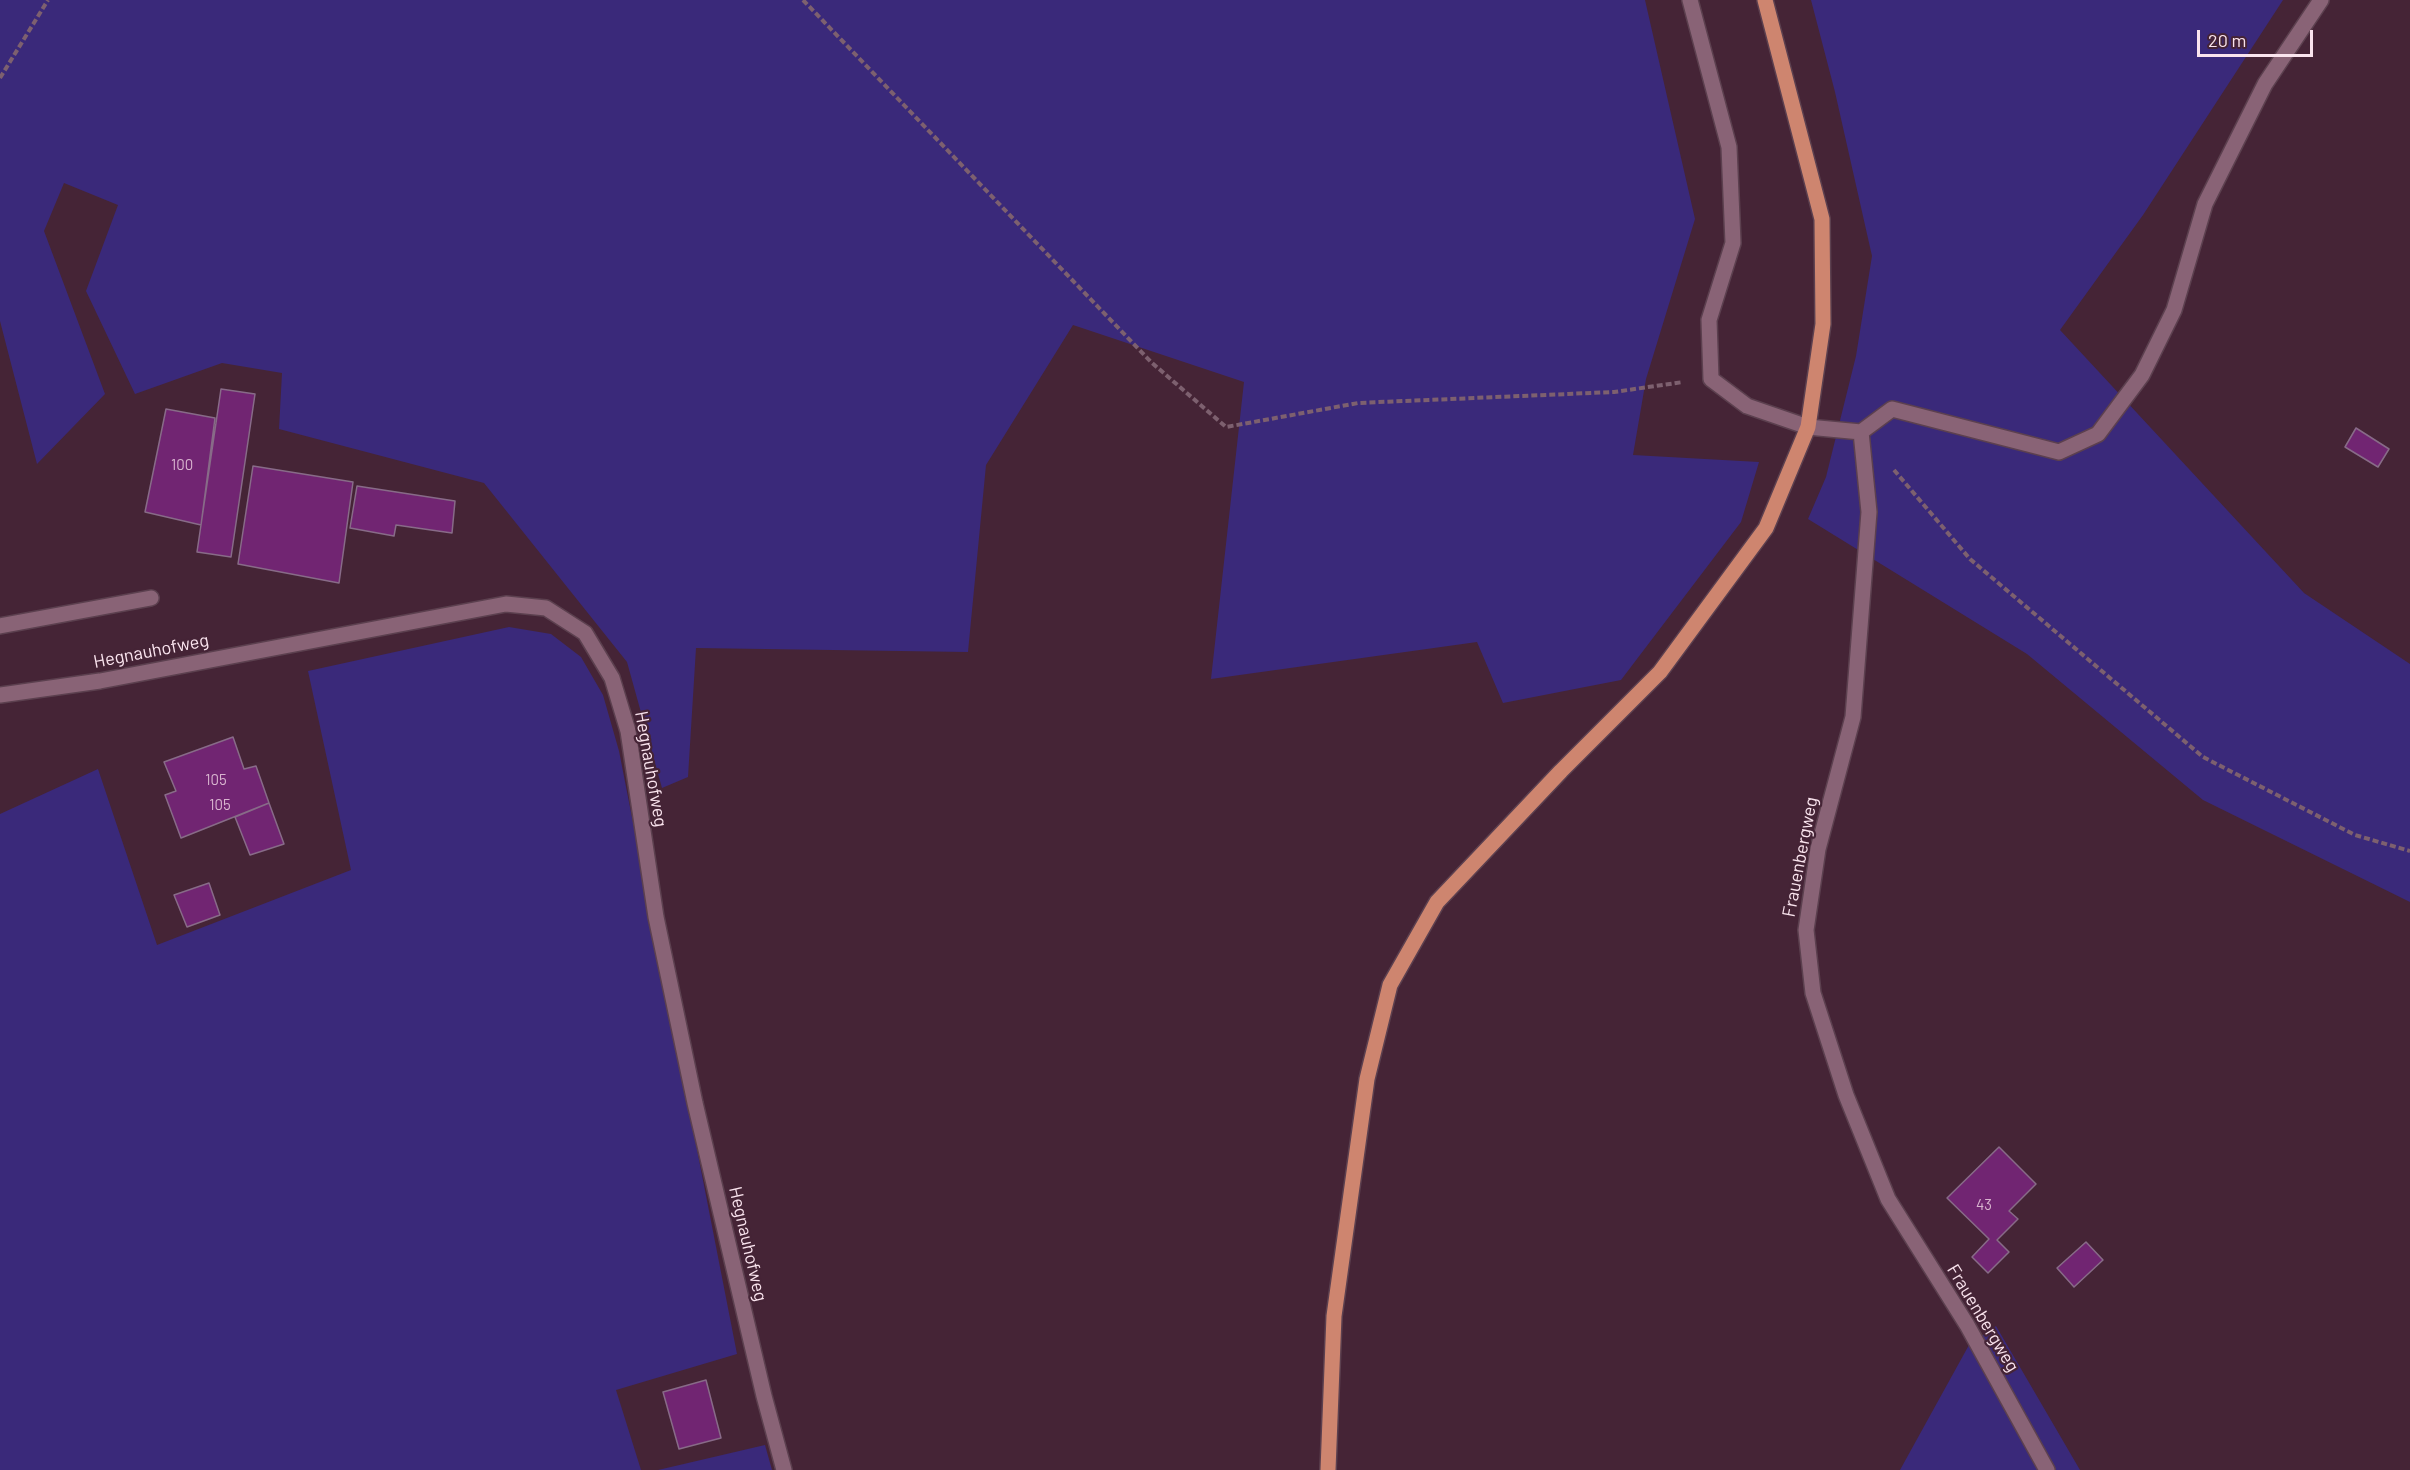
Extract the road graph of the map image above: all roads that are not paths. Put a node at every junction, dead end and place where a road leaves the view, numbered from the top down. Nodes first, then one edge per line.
1 (1690, 0) edge
2 (1765, 0) edge
3 (2321, 0) edge
4 (1808, 427) junction
5 (1861, 432) junction
6 (151, 598) dead end
7 (0, 626) edge
8 (0, 695) edge
9 (784, 1470) edge
10 (1328, 1470) edge
11 (2047, 1470) edge

1 - 4 street
2 - 4 main road
3 - 5 street
4 - 5 street
4 - 10 main road
5 - 11 street, Frauenbergweg
6 - 7 street
8 - 9 street, Hegnauhofweg

